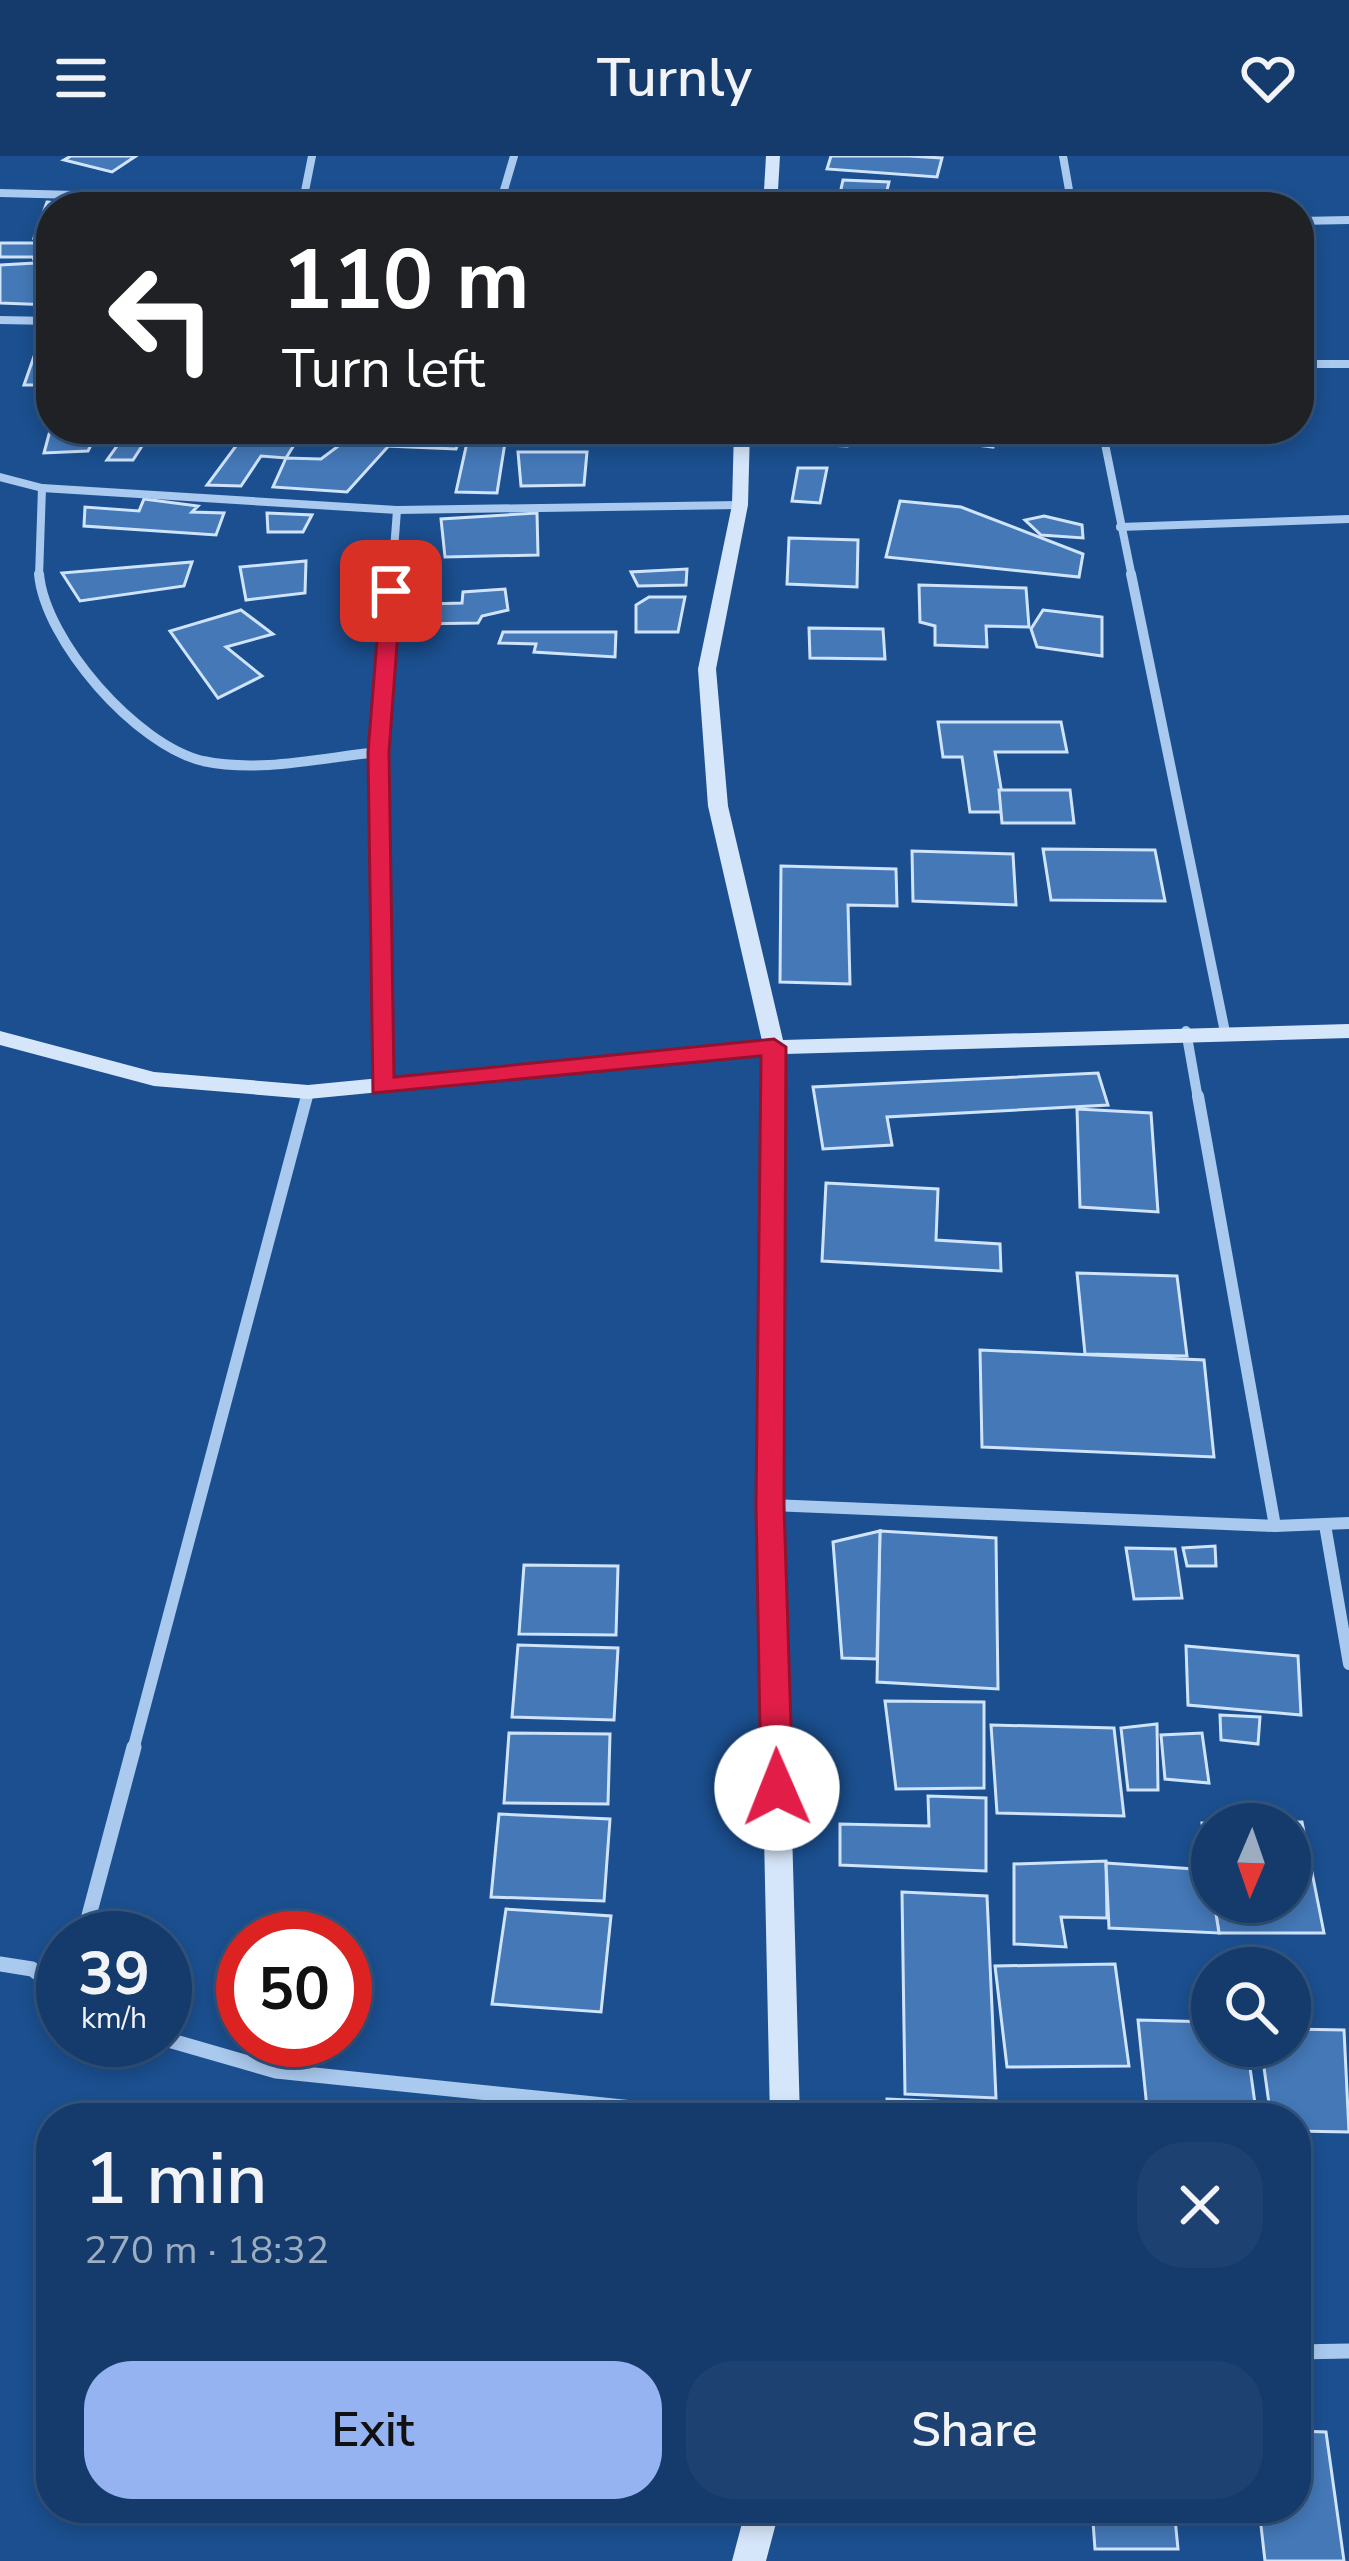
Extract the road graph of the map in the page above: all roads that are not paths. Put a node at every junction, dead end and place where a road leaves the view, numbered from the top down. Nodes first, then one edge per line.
1 (312, 156) edge
2 (514, 156) edge
3 (773, 156) edge
4 (1063, 156) edge
5 (305, 192) edge
6 (504, 192) edge
7 (771, 192) edge
8 (1069, 192) edge
9 (0, 193) edge
10 (36, 194) edge
11 (1314, 220) edge
12 (1349, 220) edge
13 (0, 320) edge
14 (36, 321) edge
15 (1314, 364) edge
16 (1349, 364) edge
17 (742, 444) edge
18 (1105, 444) edge
19 (0, 477) edge
20 (42, 488) junction
21 (740, 505) junction
22 (397, 510) junction
23 (1349, 519) edge
24 (1120, 526) junction
25 (379, 752) junction
26 (1349, 1030) edge
27 (1186, 1031) junction
28 (1225, 1032) junction
29 (0, 1038) edge
30 (774, 1047) junction
31 (382, 1087) junction
32 (308, 1093) junction
33 (770, 1505) junction
34 (1349, 1523) edge
35 (1324, 1525) junction
36 (1275, 1526) junction
37 (1349, 1664) edge
38 (90, 1911) edge
39 (0, 1964) edge
40 (36, 1972) edge
41 (192, 2047) edge
42 (585, 2103) edge
43 (785, 2103) edge
44 (1349, 2351) edge
45 (1311, 2352) edge
46 (759, 2523) edge
47 (748, 2561) edge

1 - 5 street
2 - 6 street
3 - 7 main road
4 - 8 street
9 - 10 street
11 - 12 street
13 - 14 street
15 - 16 street
17 - 21 main road
18 - 24 street
19 - 20 street
20 - 22 street
20 - 25 street
21 - 22 street
21 - 30 main road
22 - 25 street
23 - 24 street
24 - 28 street
25 - 31 street
26 - 28 main road
27 - 28 main road
27 - 30 main road
27 - 36 street
29 - 32 main road
30 - 31 main road
30 - 33 main road
31 - 32 main road
32 - 38 street
33 - 36 street
33 - 43 main road
34 - 35 street
35 - 36 street
35 - 37 street
39 - 40 street
41 - 42 street
44 - 45 street
46 - 47 main road

